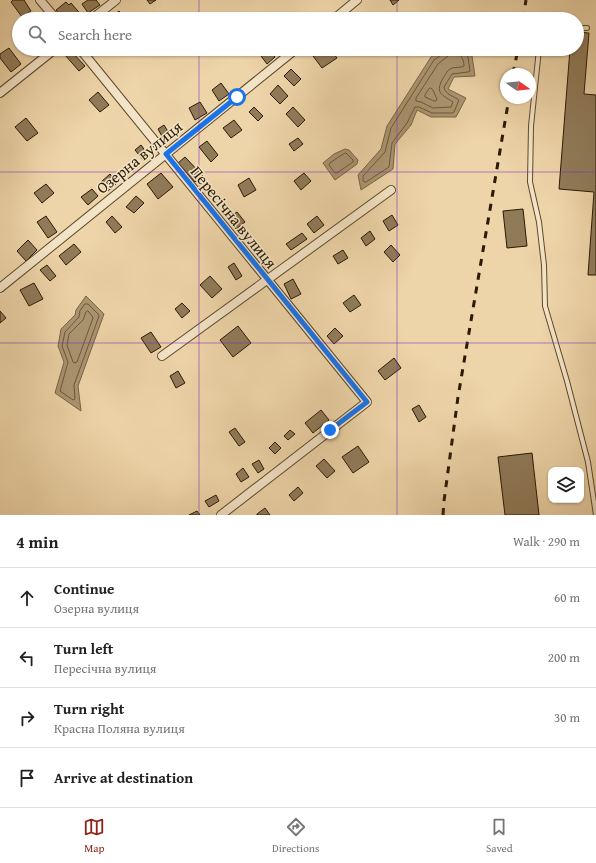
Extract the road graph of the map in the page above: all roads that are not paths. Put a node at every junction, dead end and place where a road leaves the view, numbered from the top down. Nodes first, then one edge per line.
1 (40, 0) edge
2 (116, 0) edge
3 (357, 0) edge
4 (50, 12) edge
5 (101, 12) edge
6 (342, 12) edge
7 (46, 56) edge
8 (86, 56) edge
9 (287, 56) edge
10 (538, 56) edge
11 (0, 93) edge
12 (166, 154) junction
13 (391, 190) dead end
14 (267, 279) junction
15 (0, 288) edge
16 (162, 356) dead end
17 (221, 515) edge
18 (596, 515) edge

1 - 4 street
2 - 5 street
3 - 6 street
7 - 11 street
8 - 12 street, Пересічна вулиця
9 - 12 street, Озерна вулиця
10 - 18 lane
12 - 14 street, Пересічна вулиця
12 - 15 street, Озерна вулиця
13 - 14 street
14 - 16 street
14 - 17 street, Пересічна вулиця

